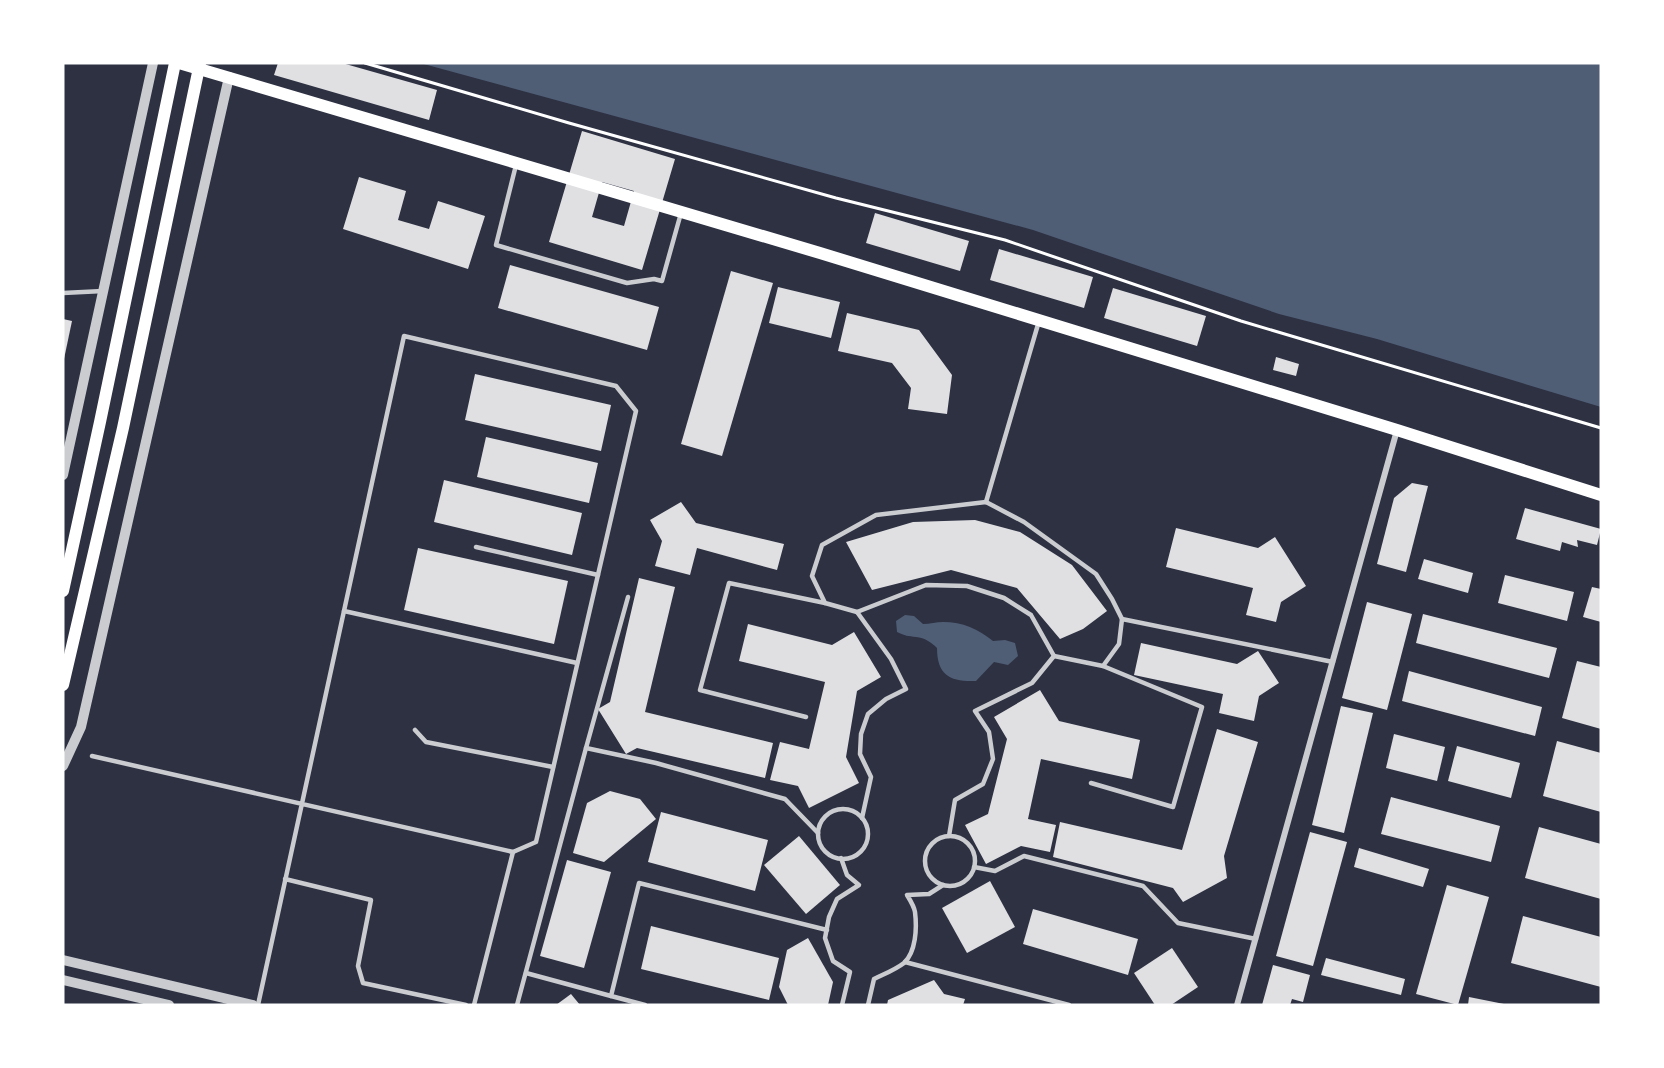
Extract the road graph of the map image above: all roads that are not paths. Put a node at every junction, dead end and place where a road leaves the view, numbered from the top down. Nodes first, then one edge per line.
1 (153, 63) edge
2 (177, 63) edge
3 (200, 63) edge
4 (229, 77) junction
5 (517, 163) junction
6 (682, 211) junction
7 (103, 291) junction
8 (63, 293) edge
9 (1040, 320) junction
10 (1397, 430) junction
11 (63, 475) edge
12 (1601, 495) edge
13 (986, 502) junction
14 (476, 547) dead end
15 (598, 575) junction
16 (63, 591) edge
17 (627, 597) dead end
18 (825, 603) junction
19 (344, 611) junction
20 (857, 612) junction
21 (1122, 619) junction
22 (1054, 656) junction
23 (1333, 662) junction
24 (578, 663) junction
25 (1102, 666) junction
26 (63, 686) edge
27 (806, 717) dead end
28 (416, 730) dead end
29 (585, 748) junction
30 (92, 756) dead end
31 (63, 766) edge
32 (553, 767) junction
33 (1091, 783) dead end
34 (302, 804) junction
35 (862, 818) junction
36 (818, 833) junction
37 (950, 836) junction
38 (513, 852) junction
39 (841, 858) junction
40 (974, 867) junction
41 (285, 879) junction
42 (943, 885) junction
43 (827, 930) junction
44 (1256, 939) junction
45 (63, 960) edge
46 (905, 962) junction
47 (526, 973) junction
48 (63, 980) edge
49 (611, 996) junction
50 (169, 1005) edge
51 (256, 1005) edge
52 (466, 1005) edge
53 (474, 1005) edge
54 (517, 1005) edge
55 (645, 1005) edge
56 (842, 1005) edge
57 (868, 1005) edge
58 (1070, 1005) edge
59 (1237, 1005) edge

1 - 7 street
2 - 4 main road
2 - 16 main road
3 - 26 main road
4 - 5 main road
4 - 31 street
5 - 6 main road
5 - 6 lane
6 - 9 main road
7 - 8 lane
7 - 11 street
9 - 10 main road
9 - 13 lane
10 - 12 main road
10 - 23 street
13 - 18 lane
13 - 21 lane
14 - 15 lane
15 - 19 lane
15 - 24 lane
17 - 29 lane
18 - 20 lane
18 - 27 lane
19 - 24 lane
19 - 34 lane
20 - 22 lane
20 - 35 lane
21 - 23 lane
21 - 25 lane
22 - 25 lane
22 - 37 lane
23 - 44 street
24 - 32 lane
25 - 33 lane
28 - 32 lane
29 - 36 lane
29 - 47 lane
30 - 34 lane
32 - 38 lane
34 - 38 lane
34 - 41 lane
35 - 36 lane
35 - 39 lane
36 - 39 lane
37 - 40 lane
37 - 42 lane
38 - 53 lane
39 - 43 lane
40 - 42 lane
40 - 44 lane
41 - 51 lane
41 - 52 lane
42 - 46 lane
43 - 49 lane
43 - 56 lane
44 - 59 street
45 - 51 street
46 - 57 lane
46 - 58 lane
47 - 49 lane
47 - 54 lane
48 - 50 street
49 - 55 lane

